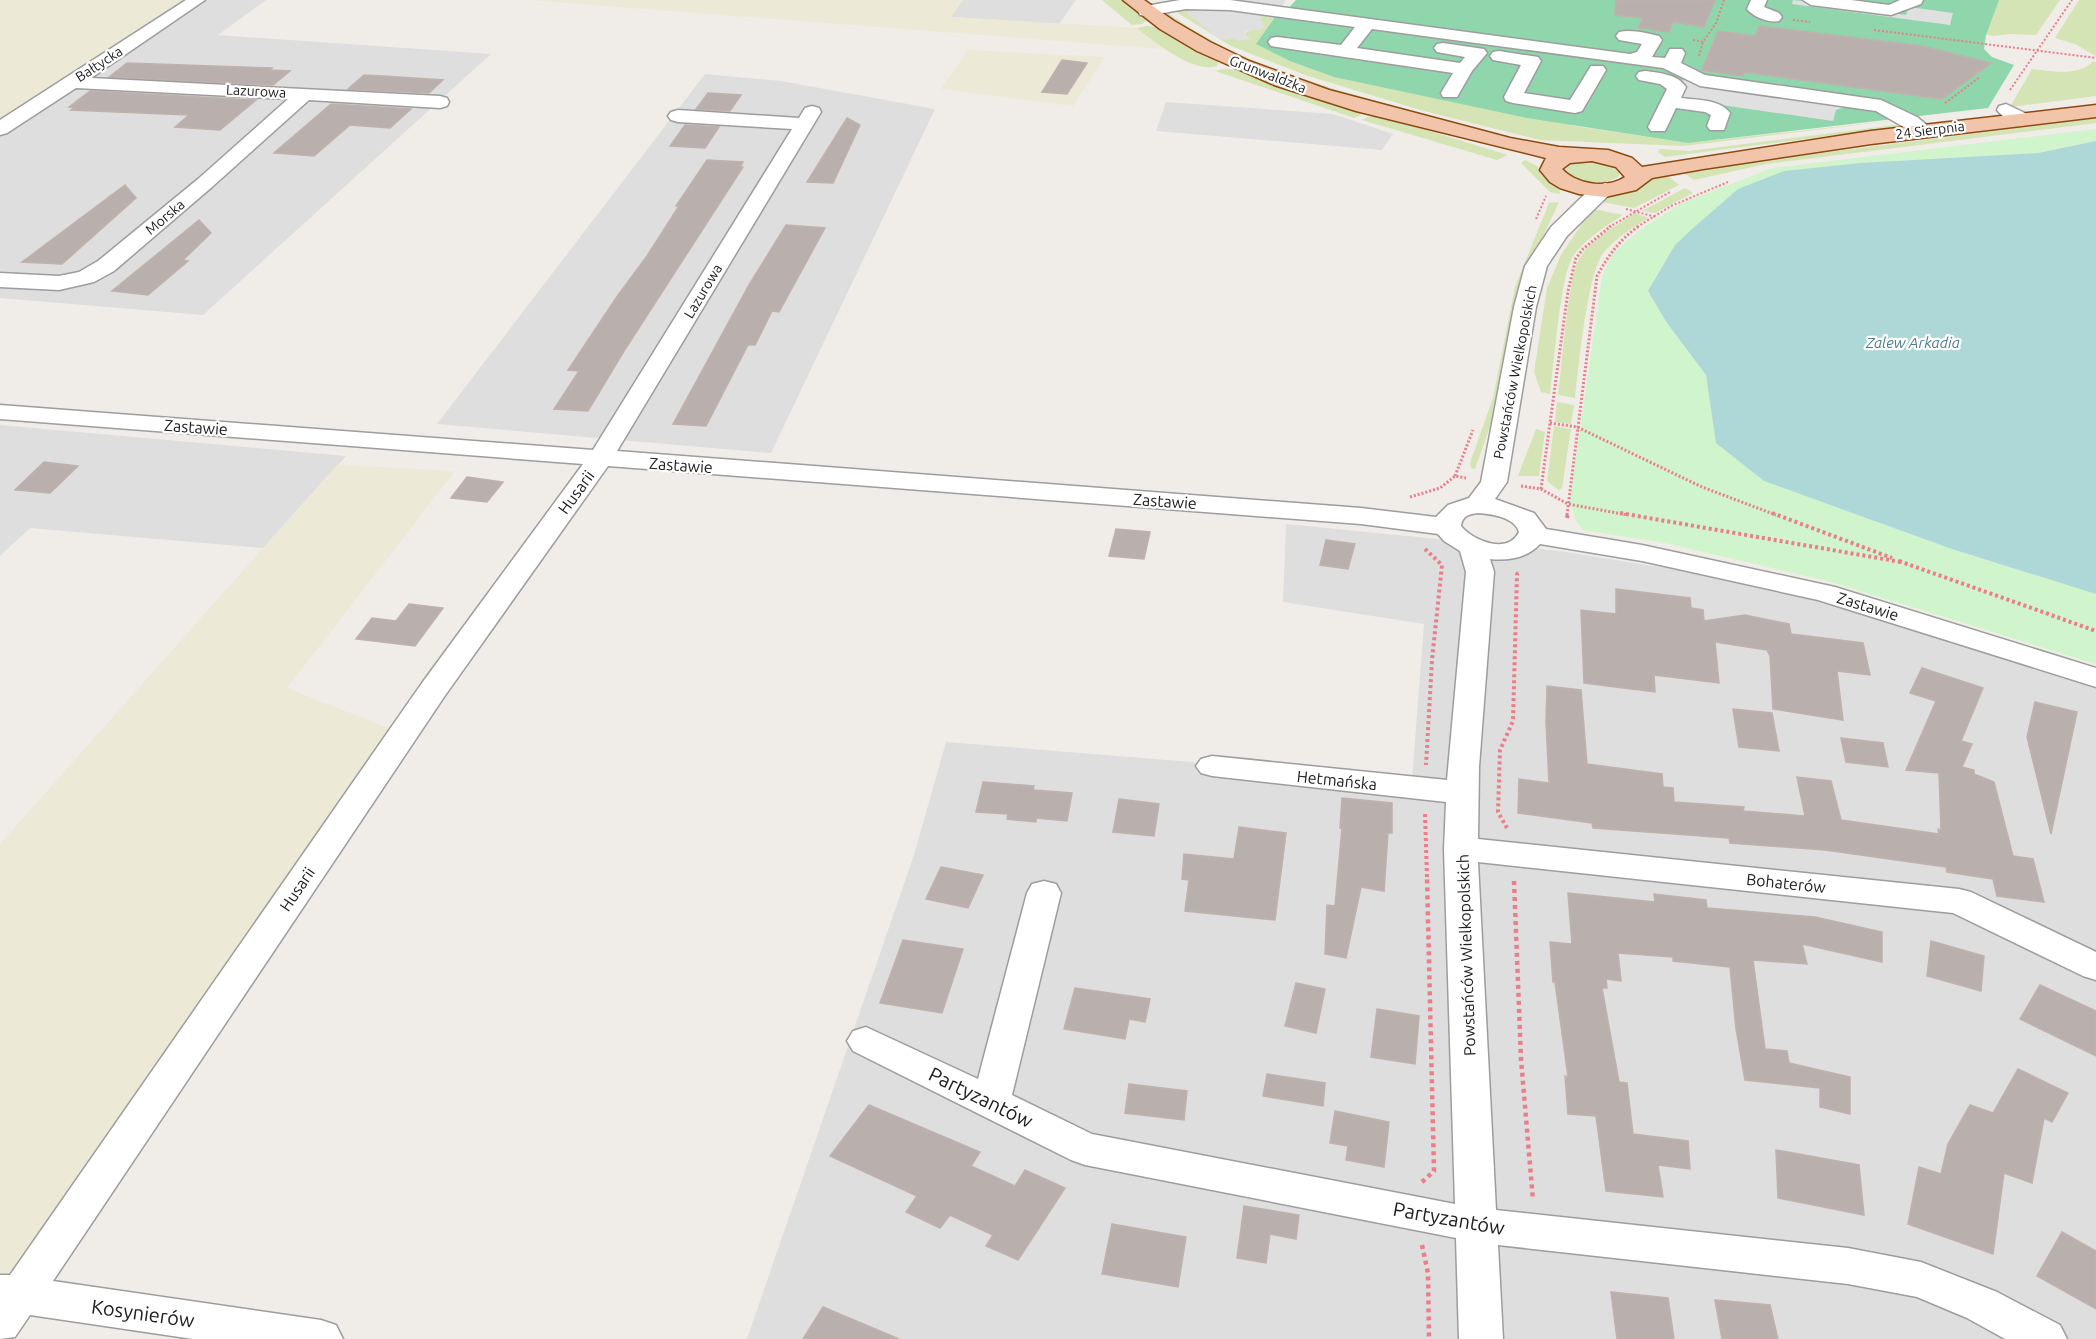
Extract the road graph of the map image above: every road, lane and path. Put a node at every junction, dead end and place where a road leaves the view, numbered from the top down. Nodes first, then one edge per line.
1 (197, 0) edge
2 (1724, 0) edge
3 (1759, 0) edge
4 (1811, 0) edge
5 (1915, 0) edge
6 (2072, 0) edge
7 (1139, 5) edge
8 (1773, 17) joint
9 (1821, 23) dead end
10 (1291, 27) dead end
11 (1363, 29) junction
12 (1710, 30) dead end
13 (1868, 30) dead end
14 (1625, 36) dead end
15 (1278, 42) dead end
16 (1703, 42) dead end
17 (1345, 51) junction
18 (2034, 52) junction
19 (1478, 53) junction
20 (2096, 58) edge
21 (1631, 59) junction
22 (1532, 61) junction
23 (1698, 61) dead end
24 (1415, 62) junction
25 (1464, 69) junction
26 (1598, 70) junction
27 (1980, 77) dead end
28 (1402, 81) dead end
29 (72, 82) junction
30 (1450, 93) dead end
31 (305, 94) junction
32 (440, 102) dead end
33 (1670, 102) junction
34 (1945, 103) dead end
35 (2096, 111) edge
36 (2014, 114) junction
37 (678, 116) dead end
38 (1417, 121) junction
39 (1717, 126) dead end
40 (1658, 127) dead end
41 (0, 129) edge
42 (1923, 130) junction
43 (1765, 152) junction
44 (1575, 155) junction
45 (1614, 159) junction
46 (1559, 176) junction
47 (1636, 176) junction
48 (1731, 181) dead end
49 (1605, 189) junction
50 (1677, 189) dead end
51 (1559, 232) junction
52 (0, 280) edge
53 (0, 412) edge
54 (1550, 423) junction
55 (1576, 428) junction
56 (600, 459) junction
57 (1494, 482) junction
58 (1541, 489) dead end
59 (1478, 505) junction
60 (1509, 510) junction
61 (1361, 516) junction
62 (1449, 521) junction
63 (1408, 522) junction
64 (1532, 531) junction
65 (1477, 560) junction
66 (1901, 562) junction
67 (1527, 570) dead end
68 (2096, 631) edge
69 (2096, 678) edge
70 (1212, 766) dead end
71 (1424, 789) junction
72 (1462, 793) junction
73 (1461, 849) junction
74 (1516, 854) junction
75 (1044, 893) dead end
76 (2096, 967) edge
77 (866, 1041) dead end
78 (991, 1102) junction
79 (1534, 1209) dead end
80 (1414, 1213) junction
81 (1477, 1225) junction
82 (6, 1303) edge
83 (321, 1339) edge
84 (1429, 1339) edge
85 (1481, 1339) edge
86 (2045, 1339) edge

1 - 29 street, Bałtycka
2 - 12 path
3 - 8 street
4 - 5 street
6 - 18 path
7 - 11 street
7 - 38 main road, Grunwaldzka
8 - 9 path
10 - 11 street
11 - 17 street
11 - 19 street
11 - 21 street
13 - 18 path
14 - 21 street
15 - 17 street
16 - 23 path
17 - 24 street
18 - 20 path
18 - 36 path
19 - 22 street
19 - 25 street
21 - 42 street
22 - 26 street
22 - 26 street
24 - 25 street
24 - 28 street
25 - 30 street
26 - 33 street
27 - 34 path
29 - 31 street, Lazurowa
29 - 41 street, Bałtycka
31 - 32 street, Lazurowa
31 - 52 street, Morska
33 - 39 street
33 - 40 street
35 - 36 main road, 24 Sierpnia
36 - 42 main road, 24 Sierpnia
37 - 56 street, Lazurowa
38 - 44 main road, Grunwaldzka
38 - 46 main road, Grunwaldzka
42 - 43 main road, 24 Sierpnia
43 - 45 main road, 24 Sierpnia
43 - 47 main road, 24 Sierpnia
44 - 45 main road, Grunwaldzka
44 - 46 main road
45 - 47 main road
46 - 49 main road, Grunwaldzka
46 - 51 street, Powstańców Wielkopolskich
47 - 49 main road, 24 Sierpnia
48 - 55 path
49 - 51 street, Powstańców Wielkopolskich
50 - 54 path
51 - 57 street, Powstańców Wielkopolskich
53 - 56 street, Zastawie
54 - 55 path
54 - 58 path
55 - 66 path
55 - 66 path
56 - 61 street, Zastawie
56 - 82 street, Husarii
57 - 59 street, Powstańców Wielkopolskich
57 - 60 street, Powstańców Wielkopolskich
59 - 60 street
59 - 62 street
60 - 64 street
61 - 62 street, Zastawie
61 - 63 street, Zastawie
62 - 63 street, Zastawie
62 - 65 street
63 - 71 path
64 - 65 street
64 - 69 street, Zastawie
65 - 72 street, Powstańców Wielkopolskich
66 - 68 path
67 - 74 path
70 - 71 street, Hetmańska
71 - 72 street, Hetmańska
71 - 80 path
72 - 73 street, Powstańców Wielkopolskich
73 - 74 street, Bohaterów
73 - 81 street, Powstańców Wielkopolskich
74 - 76 street, Bohaterów
74 - 79 path
75 - 78 street
77 - 78 street, Partyzantów
78 - 80 street, Partyzantów
80 - 81 street, Partyzantów
80 - 84 path
81 - 85 street, Powstańców Wielkopolskich
81 - 86 street, Partyzantów
82 - 83 street, Kosynierów

